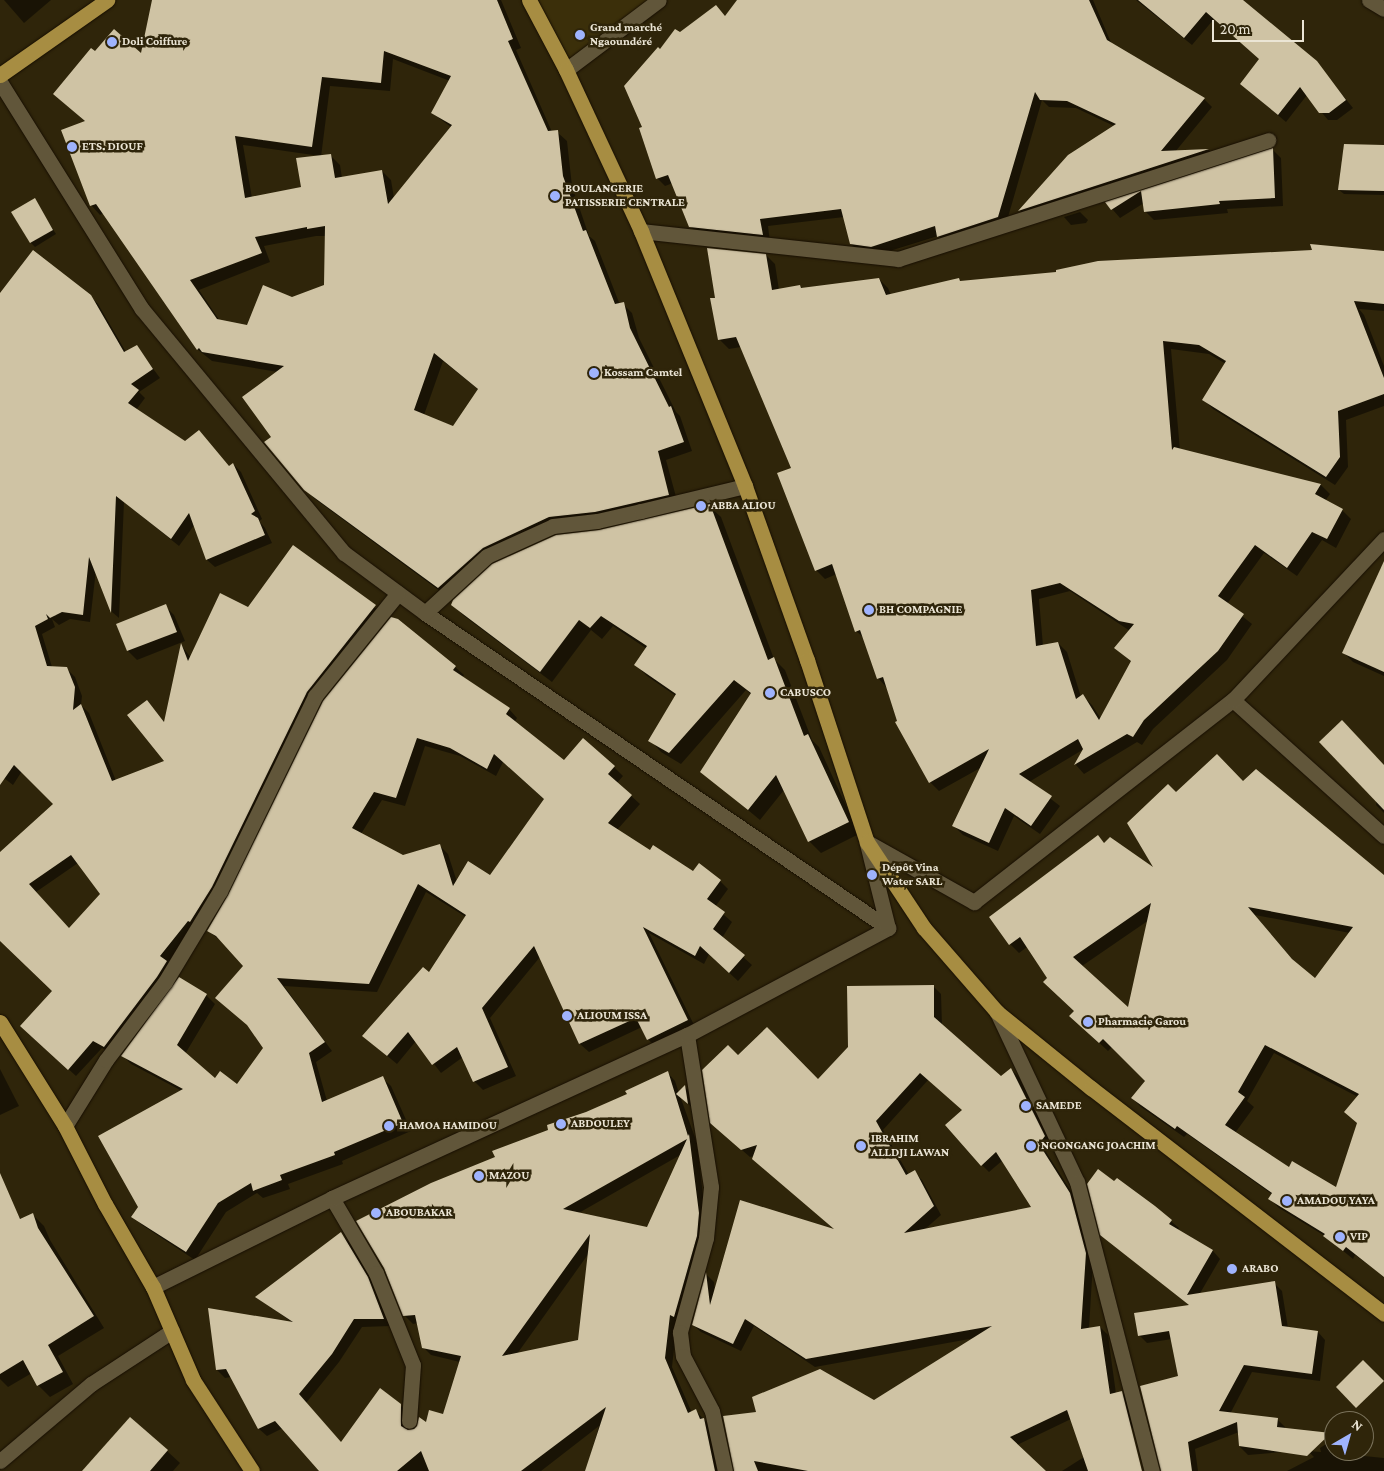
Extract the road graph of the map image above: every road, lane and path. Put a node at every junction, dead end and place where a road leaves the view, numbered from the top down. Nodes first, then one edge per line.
1 (107, 0) edge
2 (529, 0) edge
3 (658, 0) edge
4 (1368, 0) edge
5 (1384, 9) edge
6 (566, 70) junction
7 (0, 75) edge
8 (0, 82) edge
9 (1268, 140) dead end
10 (641, 231) junction
11 (745, 486) junction
12 (1384, 539) edge
13 (398, 593) junction
14 (425, 613) junction
15 (1234, 700) junction
16 (1384, 836) edge
17 (867, 842) junction
18 (888, 928) junction
19 (997, 1012) junction
20 (0, 1022) edge
21 (687, 1035) junction
22 (64, 1126) junction
23 (332, 1198) junction
24 (153, 1287) junction
25 (1384, 1314) edge
26 (172, 1331) junction
27 (409, 1421) dead end
28 (0, 1461) edge
29 (252, 1471) edge
30 (725, 1471) edge
31 (1152, 1471) edge

1 - 7 main road
2 - 6 main road
3 - 6 street
4 - 5 street
6 - 10 main road
8 - 13 street
9 - 10 street
10 - 11 main road
11 - 14 street
11 - 17 main road
12 - 15 street
13 - 14 street
13 - 22 street
14 - 18 street
15 - 16 street
15 - 17 street
17 - 18 street
17 - 19 main road
18 - 21 street
19 - 25 main road
19 - 31 street
20 - 22 main road
21 - 23 street
21 - 30 street
22 - 24 main road
23 - 24 street
23 - 27 street
24 - 26 main road
26 - 28 street
26 - 29 main road

